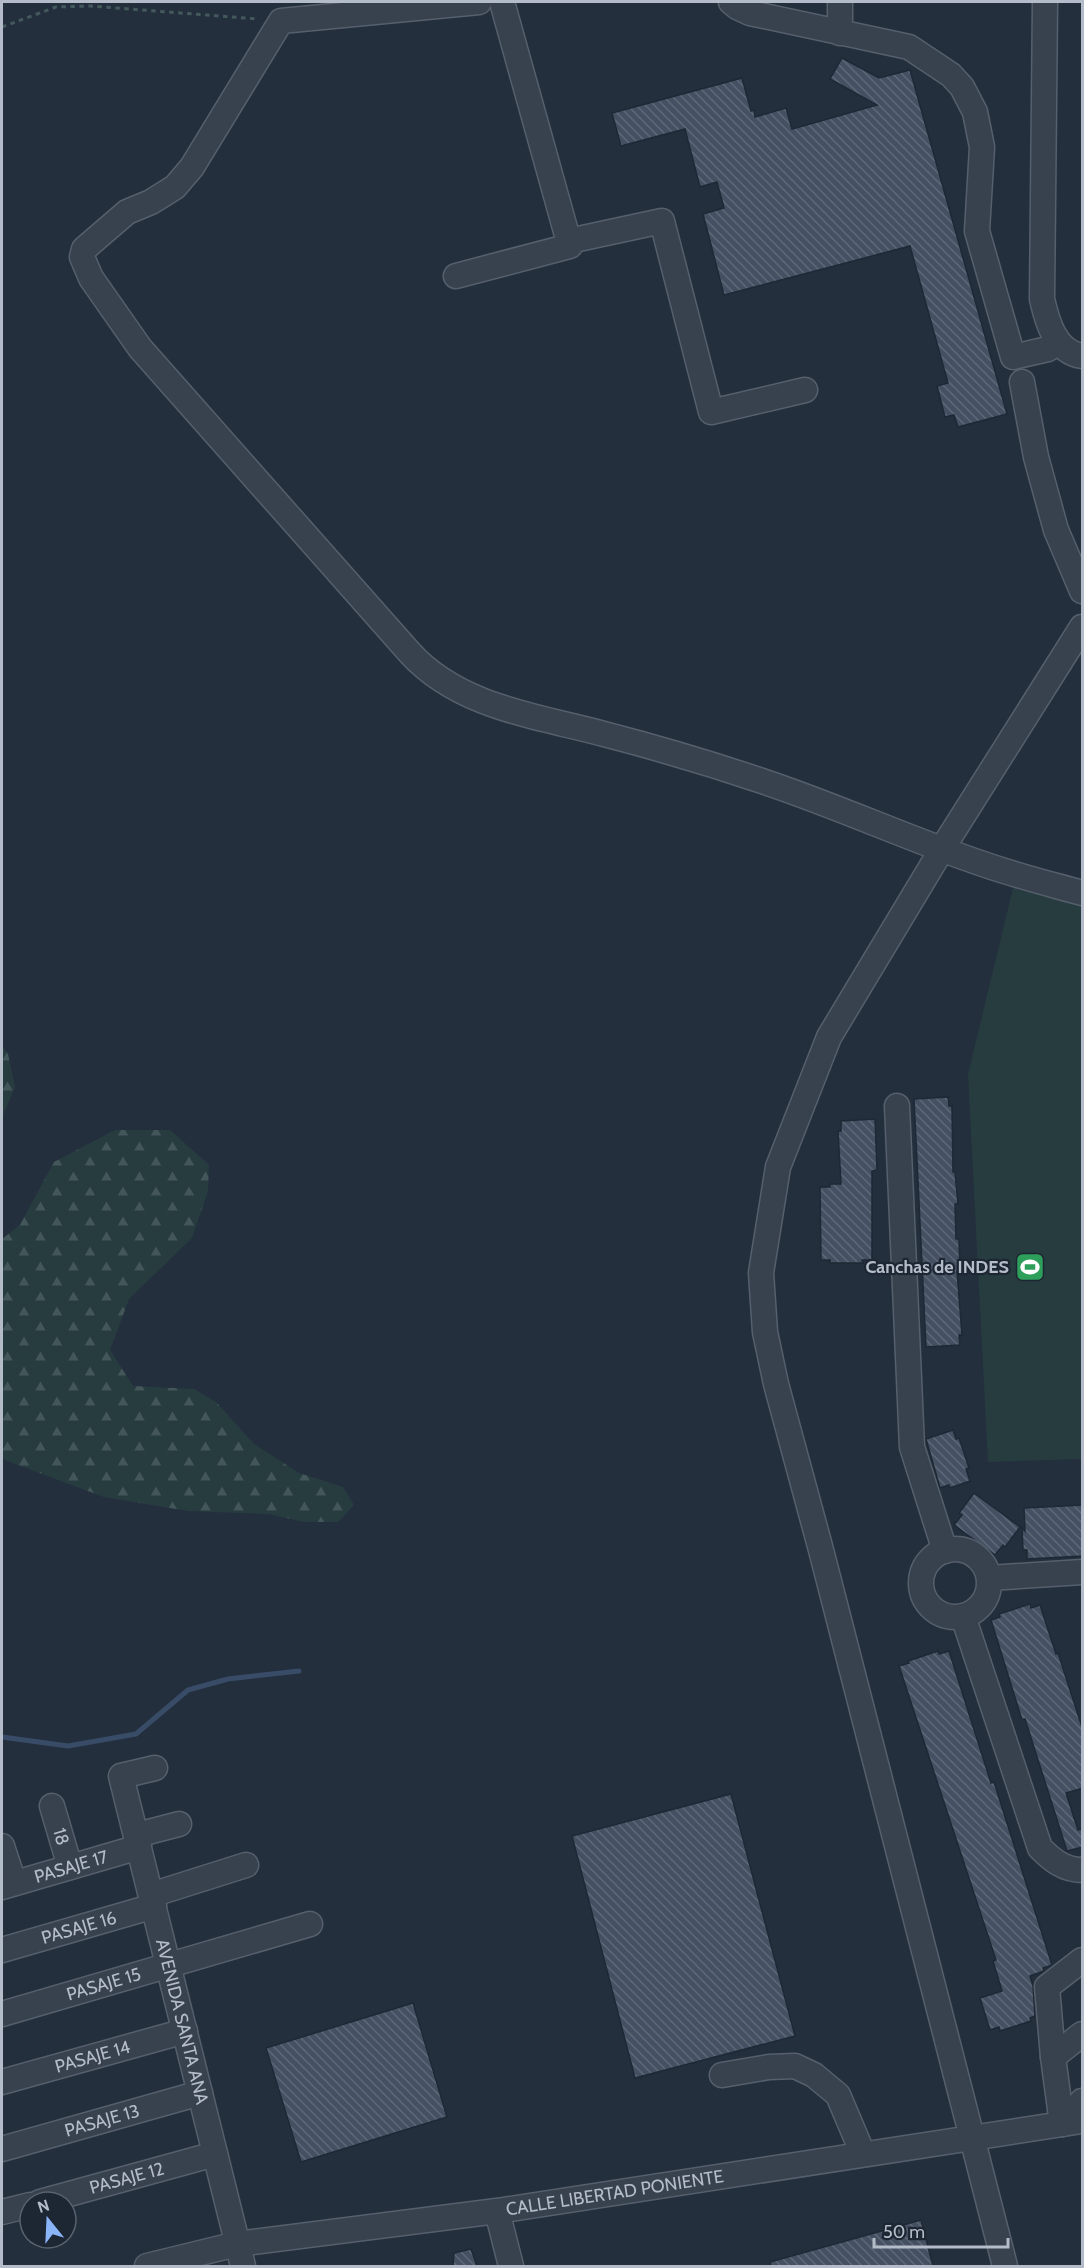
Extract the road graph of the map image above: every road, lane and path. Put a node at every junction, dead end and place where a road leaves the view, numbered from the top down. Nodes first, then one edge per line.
1 (479, 2) edge
2 (502, 2) edge
3 (731, 2) edge
4 (840, 2) edge
5 (1045, 2) edge
6 (281, 21) junction
7 (2, 27) edge
8 (840, 33) junction
9 (568, 241) junction
10 (456, 276) dead end
11 (1058, 342) junction
12 (1083, 356) edge
13 (1022, 382) dead end
14 (805, 390) dead end
15 (1083, 591) edge
16 (1083, 627) edge
17 (942, 849) junction
18 (1083, 893) edge
19 (897, 1106) dead end
20 (945, 1551) junction
21 (1083, 1572) edge
22 (989, 1578) junction
23 (963, 1616) junction
24 (155, 1768) dead end
25 (52, 1806) dead end
26 (179, 1824) dead end
27 (138, 1841) junction
28 (2, 1846) edge
29 (246, 1865) dead end
30 (70, 1867) junction
31 (1083, 1870) edge
32 (8, 1885) edge
33 (153, 1901) junction
34 (310, 1924) dead end
35 (2, 1950) edge
36 (1083, 1960) edge
37 (168, 1965) junction
38 (2, 2014) edge
39 (185, 2031) junction
40 (1083, 2034) edge
41 (1053, 2057) junction
42 (722, 2075) dead end
43 (2, 2082) edge
44 (200, 2093) junction
45 (1083, 2101) edge
46 (1072, 2123) edge
47 (971, 2137) junction
48 (2, 2149) edge
49 (215, 2154) junction
50 (863, 2154) junction
51 (78, 2192) edge
52 (18, 2208) edge
53 (497, 2211) junction
54 (2, 2212) edge
55 (240, 2255) edge
56 (147, 2266) edge
57 (511, 2266) edge
58 (1005, 2266) edge

1 - 6 street
2 - 9 street
3 - 8 street
4 - 8 street
5 - 11 street
6 - 7 path
6 - 17 street
8 - 11 street
9 - 10 street
9 - 14 street
11 - 12 street
13 - 15 street
16 - 17 street
17 - 18 street
17 - 47 street
19 - 20 street
20 - 22 street
20 - 23 street
21 - 22 street
22 - 23 street
23 - 31 street
24 - 27 street, AVENIDA SANTA ANA
25 - 30 street, 18
26 - 27 street, PASAJE 17
27 - 30 street, PASAJE 17
27 - 33 street, AVENIDA SANTA ANA
28 - 32 street
29 - 33 street, PASAJE 16
30 - 32 street, PASAJE 17
33 - 35 street, PASAJE 16
33 - 37 street, AVENIDA SANTA ANA
34 - 37 street, PASAJE 15
36 - 41 street
37 - 38 street, PASAJE 15
37 - 39 street, AVENIDA SANTA ANA
39 - 43 street, PASAJE 14
39 - 44 street, AVENIDA SANTA ANA
40 - 41 street
41 - 46 street
42 - 50 street
44 - 48 street, PASAJE 13
44 - 49 street, AVENIDA SANTA ANA
45 - 46 street
46 - 47 street, CALLE LIBERTAD PONIENTE
47 - 50 street, CALLE LIBERTAD PONIENTE
47 - 58 street
49 - 51 street, PASAJE 12
49 - 55 street, AVENIDA SANTA ANA
50 - 53 street, CALLE LIBERTAD PONIENTE
52 - 54 street
53 - 55 street, CALLE LIBERTAD PONIENTE
53 - 57 street
55 - 56 street, CALLE LIBERTAD PONIENTE

